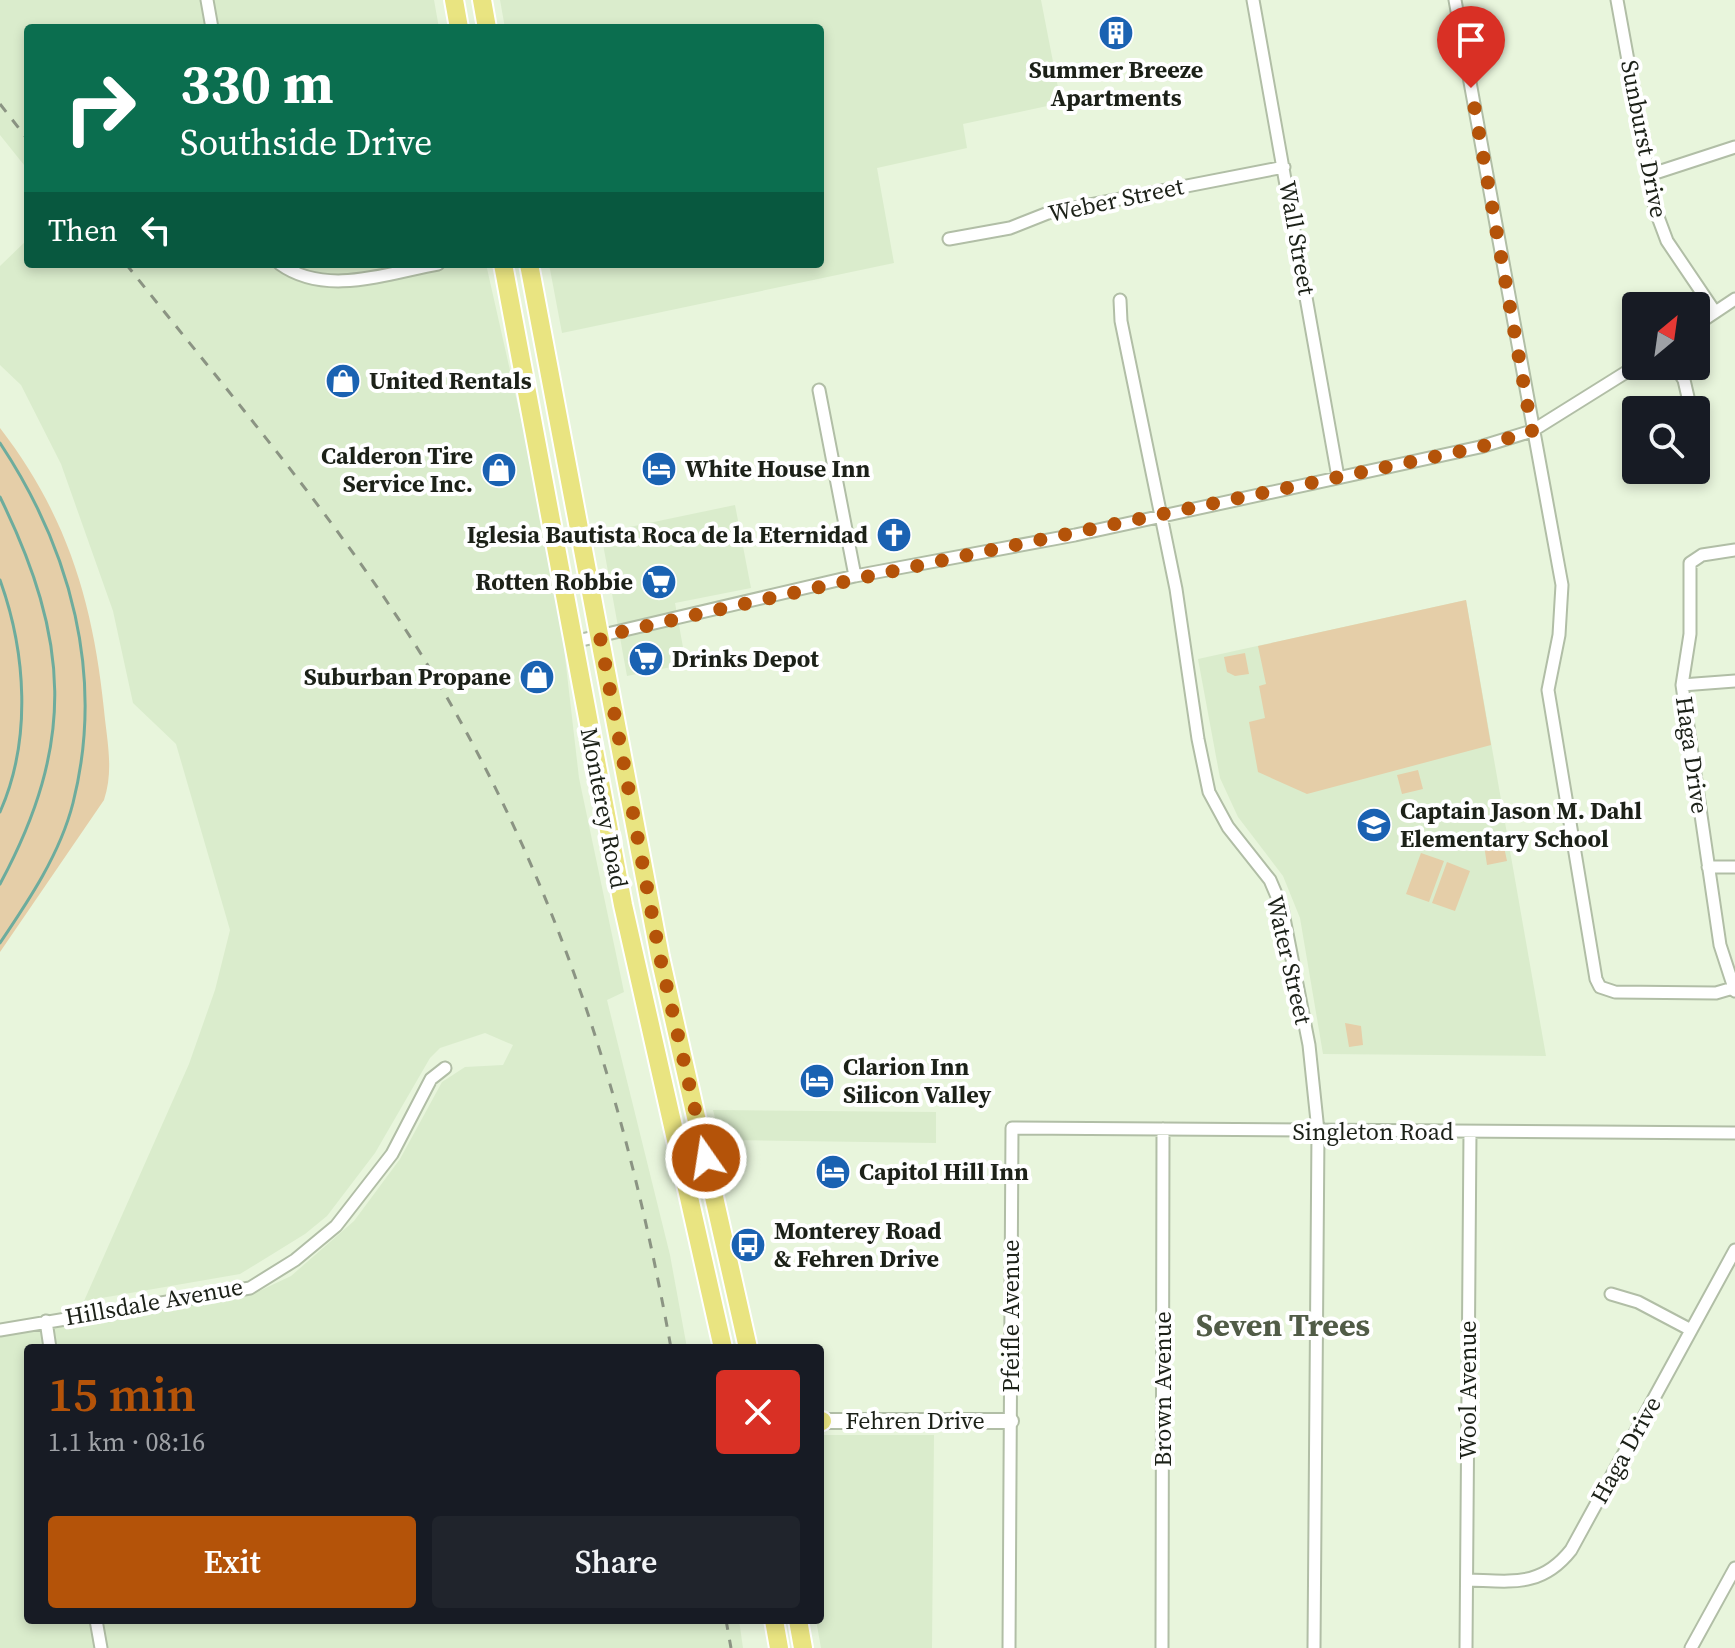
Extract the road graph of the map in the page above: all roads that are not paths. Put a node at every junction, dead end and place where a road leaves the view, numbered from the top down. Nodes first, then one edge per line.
1 (207, 0) edge
2 (454, 0) edge
3 (482, 0) edge
4 (1253, 0) edge
5 (1455, 0) edge
6 (1617, 0) edge
7 (211, 24) edge
8 (458, 24) edge
9 (486, 24) edge
10 (1735, 147) edge
11 (1284, 167) junction
12 (1649, 175) junction
13 (949, 239) dead end
14 (287, 268) edge
15 (413, 268) edge
16 (504, 268) edge
17 (530, 268) edge
18 (1735, 299) edge
19 (1120, 300) dead end
20 (1715, 312) junction
21 (1710, 315) edge
22 (1622, 375) edge
23 (819, 390) dead end
24 (1532, 431) junction
25 (1338, 477) junction
26 (1159, 516) junction
27 (1735, 550) edge
28 (855, 576) junction
29 (600, 637) junction
30 (573, 642) junction
31 (1735, 681) edge
32 (1682, 685) junction
33 (1708, 867) junction
34 (1735, 867) edge
35 (1734, 989) edge
36 (670, 1001) junction
37 (646, 1007) junction
38 (445, 1068) dead end
39 (1012, 1128) joint
40 (1163, 1129) junction
41 (1318, 1131) junction
42 (1470, 1132) junction
43 (1735, 1133) edge
44 (1735, 1250) edge
45 (1611, 1294) dead end
46 (46, 1321) junction
47 (0, 1330) edge
48 (1691, 1330) junction
49 (49, 1344) edge
50 (722, 1344) edge
51 (747, 1344) edge
52 (824, 1421) edge
53 (1011, 1421) junction
54 (1735, 1568) edge
55 (1467, 1580) junction
56 (97, 1624) edge
57 (775, 1624) edge
58 (799, 1624) edge
59 (101, 1648) edge
60 (779, 1648) edge
61 (803, 1648) edge
62 (1009, 1648) edge
63 (1162, 1648) edge
64 (1314, 1648) edge
65 (1466, 1648) edge
66 (1691, 1648) edge

1 - 7 street
2 - 8 main road
3 - 9 main road
4 - 11 street, Wall Street
5 - 24 street
6 - 12 street, Sunburst Drive
10 - 12 street
11 - 13 street, Weber Street
11 - 25 street, Wall Street
12 - 20 street, Sunburst Drive
14 - 15 street
16 - 30 main road, Monterey Road
17 - 29 main road, Monterey Road
18 - 20 street
19 - 26 street, Water Street
20 - 21 street
22 - 24 street
23 - 28 street
24 - 25 street
24 - 35 street
25 - 26 street
26 - 28 street
26 - 41 street, Water Street
27 - 32 street, Haga Drive
28 - 29 street
29 - 30 street
29 - 36 main road, Monterey Road
30 - 37 main road, Monterey Road
31 - 32 street
32 - 33 street, Haga Drive
33 - 34 street
33 - 35 street, Haga Drive
36 - 37 main road
36 - 51 main road, Monterey Road
37 - 50 main road, Monterey Road
38 - 46 street, Hillsdale Avenue
39 - 40 street, Singleton Road
39 - 53 street, Pfeifle Avenue
40 - 41 street, Singleton Road
40 - 63 street, Brown Avenue
41 - 42 street, Singleton Road
41 - 64 street, Water Street
42 - 43 street, Singleton Road
42 - 55 street, Wool Avenue
44 - 48 street, Haga Drive
45 - 48 street
46 - 47 street, Hillsdale Avenue
46 - 49 street
48 - 55 street, Haga Drive
52 - 53 street, Fehren Drive
53 - 62 street, Pfeifle Avenue
54 - 66 street
55 - 65 street, Wool Avenue
56 - 59 street
57 - 60 main road
58 - 61 main road

